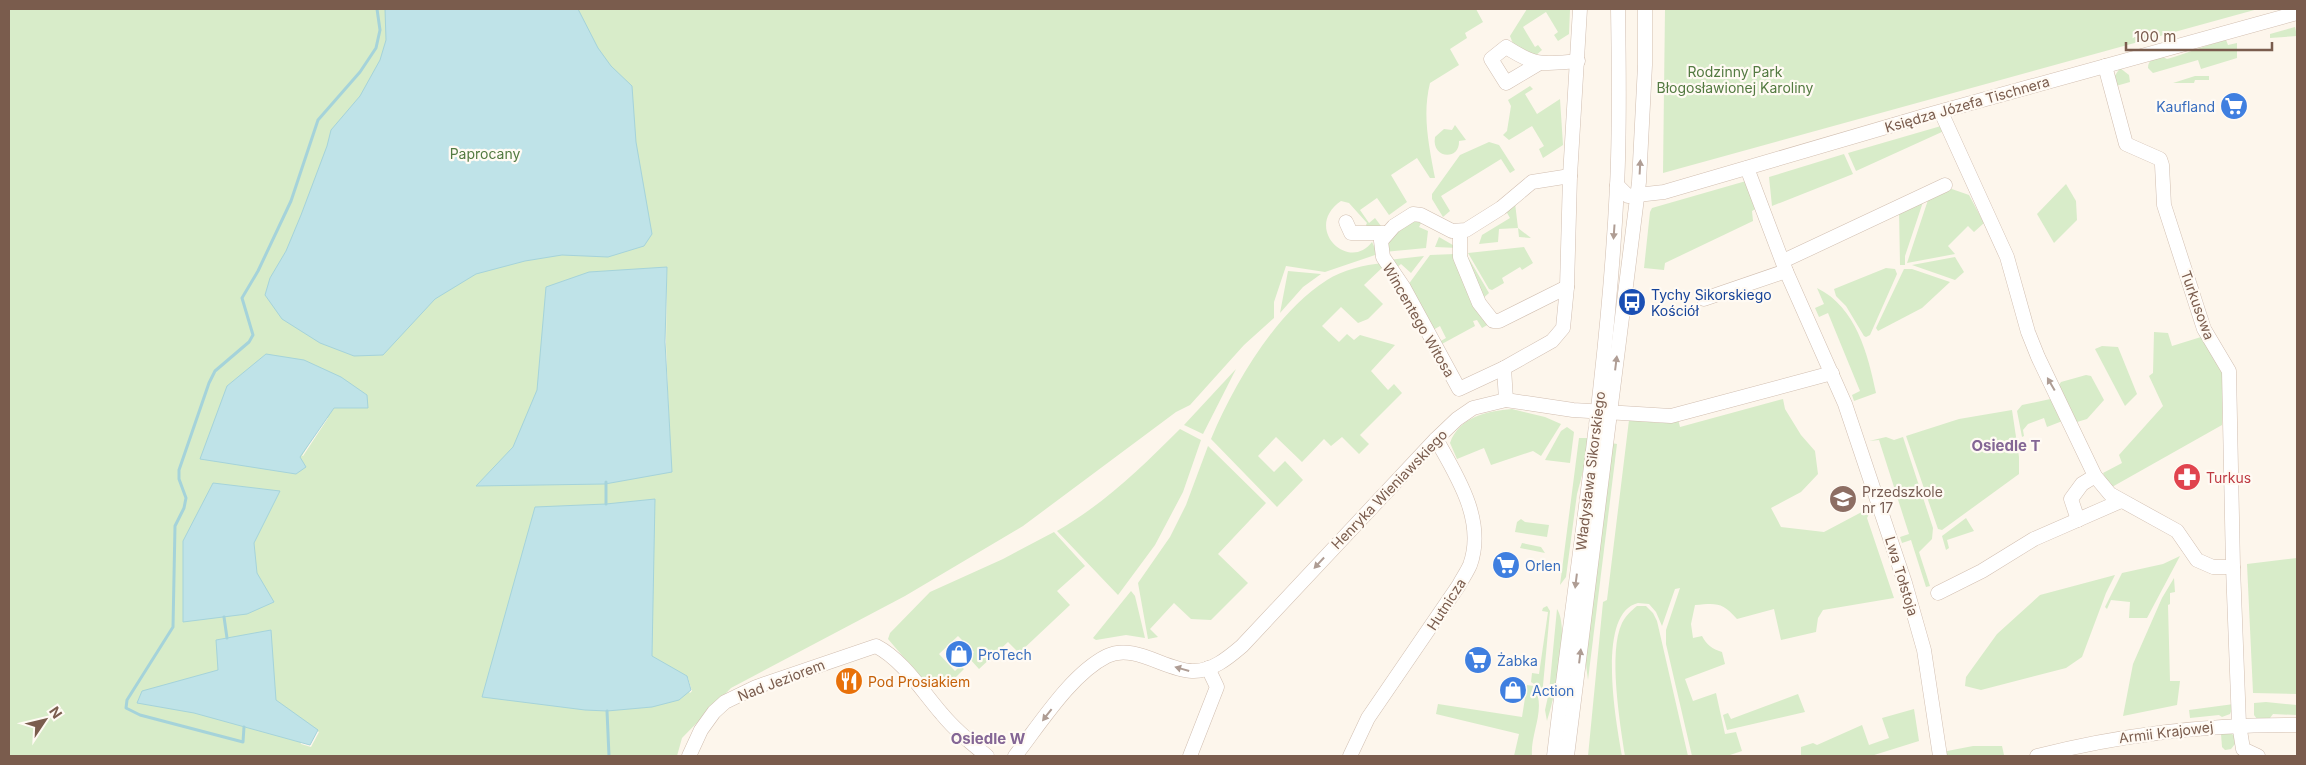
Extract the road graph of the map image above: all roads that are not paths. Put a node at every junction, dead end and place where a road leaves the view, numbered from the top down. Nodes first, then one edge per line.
1 (1580, 9) edge
2 (1618, 9) edge
3 (1645, 9) edge
4 (2297, 13) edge
5 (1578, 61) junction
6 (1538, 64) dead end
7 (1619, 64) junction
8 (1645, 65) junction
9 (2105, 66) junction
10 (1941, 112) junction
11 (1619, 113) junction
12 (1644, 113) junction
13 (1746, 168) junction
14 (1570, 176) junction
15 (1617, 185) junction
16 (1946, 185) dead end
17 (1638, 196) junction
18 (1346, 222) dead end
19 (1460, 232) junction
20 (1387, 233) junction
21 (1784, 266) junction
22 (1567, 287) junction
23 (1704, 299) dead end
24 (1504, 368) junction
25 (1832, 373) junction
26 (1506, 400) junction
27 (1603, 411) junction
28 (1436, 439) junction
29 (2095, 476) junction
30 (2121, 501) junction
31 (2078, 520) junction
32 (2233, 567) junction
33 (1938, 593) dead end
34 (1208, 668) junction
35 (2239, 724) junction
36 (2297, 724) edge
37 (689, 756) edge
38 (987, 756) edge
39 (1016, 756) edge
40 (1190, 756) edge
41 (1350, 756) edge
42 (1554, 756) edge
43 (1566, 756) edge
44 (1940, 756) edge
45 (2036, 756) edge
46 (2258, 756) edge

1 - 5 street, Wincentego Witosa
2 - 7 street, Władysława Sikorskiego
3 - 8 street, Władysława Sikorskiego
4 - 9 street, Księdza Józefa Tischnera
5 - 6 street
5 - 14 street, Wincentego Witosa
7 - 8 street
7 - 11 street, Władysława Sikorskiego
8 - 12 street, Władysława Sikorskiego
9 - 10 street, Księdza Józefa Tischnera
9 - 32 street, Turkusowa
10 - 13 street, Księdza Józefa Tischnera
29 -> 10 street
11 - 12 street
11 - 15 street, Władysława Sikorskiego
17 -> 12 street, Władysława Sikorskiego
13 - 17 street, Księdza Józefa Tischnera
13 - 21 street, Lwa Tołstoja
14 - 19 street
14 - 22 street, Wincentego Witosa
15 - 17 street
15 -> 27 street, Władysława Sikorskiego
16 - 21 street
27 -> 17 street, Władysława Sikorskiego
18 - 20 street
19 - 20 street
19 - 22 street
20 - 24 street, Wincentego Witosa
21 - 23 street
21 - 25 street, Lwa Tołstoja
22 - 24 street, Wincentego Witosa
24 - 26 street
25 - 27 street
25 - 44 street, Lwa Tołstoja
26 - 27 street, Henryka Wieniawskiego
26 - 28 street, Henryka Wieniawskiego
27 -> 42 street, Władysława Sikorskiego
43 -> 27 street, Władysława Sikorskiego
28 -> 34 street, Henryka Wieniawskiego
28 - 41 street, Hutnicza
29 - 30 street
29 - 31 street
30 - 31 street
30 - 32 street
31 - 33 street
32 - 35 street, Turkusowa
34 -> 39 street, Henryka Wieniawskiego
34 - 40 street
35 - 36 street, Armii Krajowej
35 - 45 street, Armii Krajowej
35 - 46 street, Turkusowa
37 - 38 street, Nad Jeziorem

